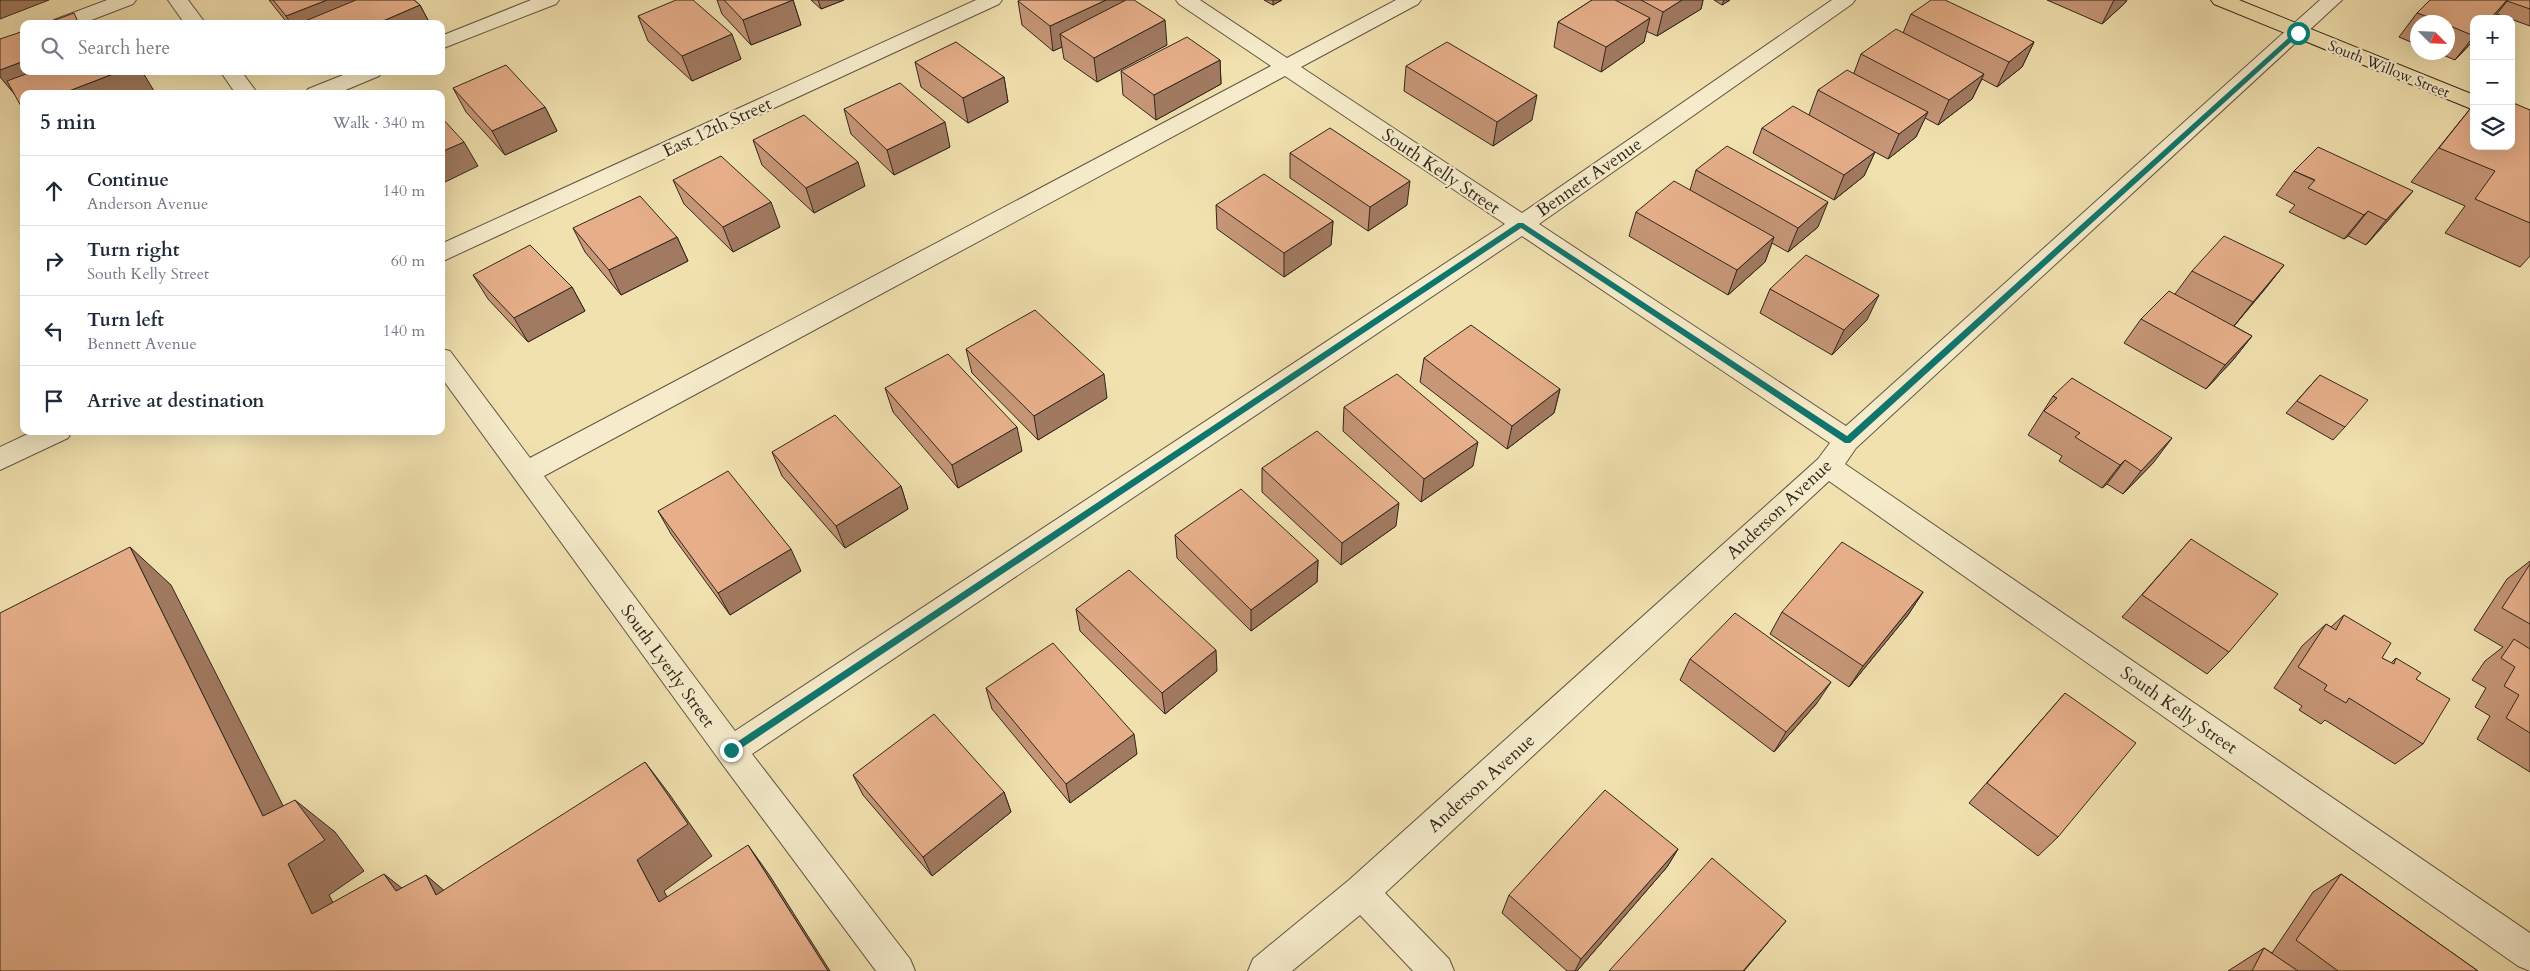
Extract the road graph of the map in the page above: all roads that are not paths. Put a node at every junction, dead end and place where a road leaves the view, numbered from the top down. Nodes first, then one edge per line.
1 (126, 0) edge
2 (178, 0) edge
3 (549, 0) edge
4 (992, 0) edge
5 (1186, 0) edge
6 (1411, 0) edge
7 (1844, 0) edge
8 (2221, 0) edge
9 (2332, 0) edge
10 (72, 20) edge
11 (193, 20) edge
12 (2298, 33) junction
13 (445, 41) edge
14 (1286, 68) junction
15 (233, 75) edge
16 (362, 75) edge
17 (244, 90) edge
18 (326, 90) edge
19 (2470, 101) edge
20 (1520, 225) junction
21 (445, 252) edge
22 (445, 363) edge
23 (50, 435) edge
24 (1848, 440) junction
25 (0, 458) edge
26 (1828, 466) junction
27 (526, 473) junction
28 (731, 750) junction
29 (1361, 892) junction
30 (2530, 954) edge
31 (898, 971) edge
32 (1265, 971) edge
33 (1437, 971) edge

1 - 10 street
2 - 11 street
3 - 13 street
4 - 21 street, East 12th Street
5 - 14 street, South Kelly Street
6 - 14 street
7 - 20 street, Bennett Avenue
8 - 12 main road, South Willow Street
9 - 12 street, Anderson Avenue
12 - 19 main road, South Willow Street
12 - 24 street, Anderson Avenue
14 - 20 street, South Kelly Street
14 - 27 street
15 - 17 street
16 - 18 street
20 - 24 street, South Kelly Street
20 - 28 street, Bennett Avenue
22 - 27 street, South Lyerly Street
23 - 25 street
24 - 26 street, Anderson Avenue
26 - 29 street, Anderson Avenue
26 - 30 street, South Kelly Street
27 - 28 street, South Lyerly Street
28 - 31 street, South Lyerly Street
29 - 32 street, Anderson Avenue
29 - 33 street

